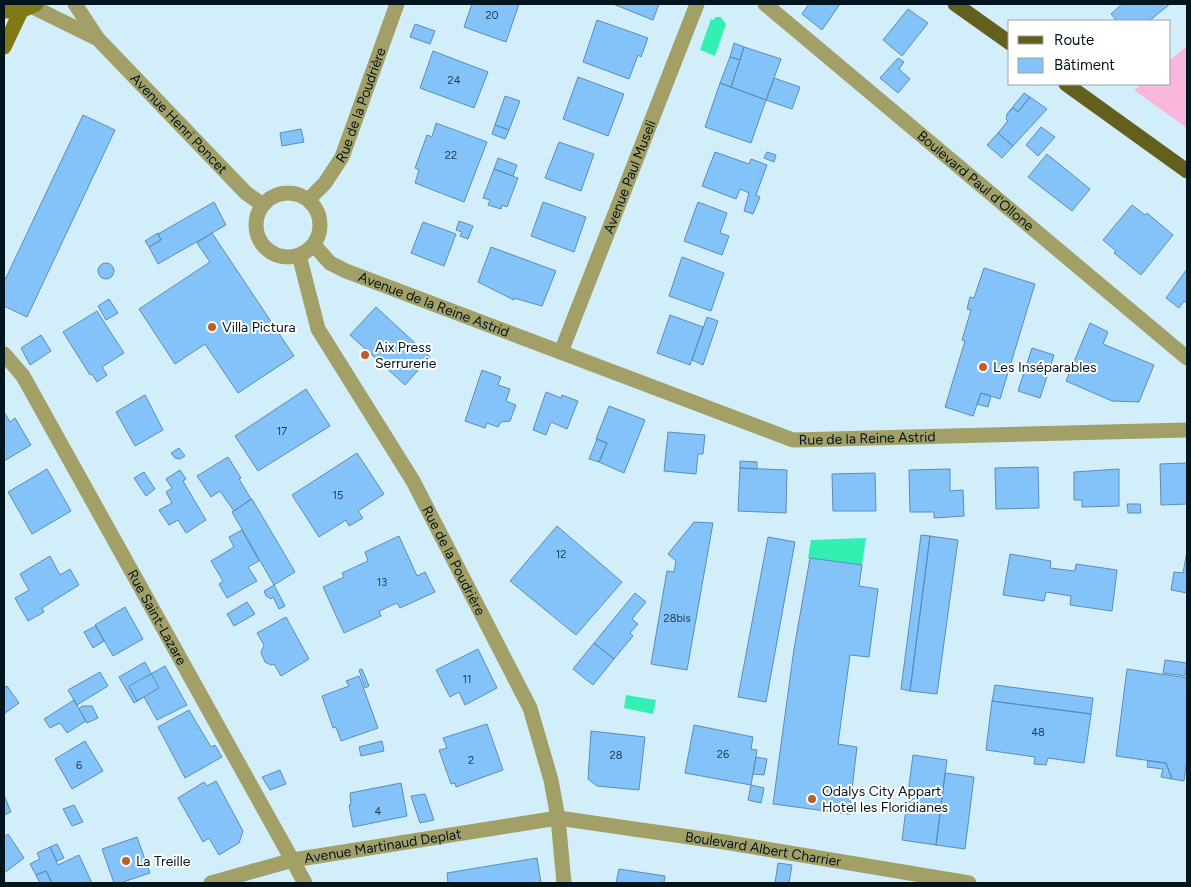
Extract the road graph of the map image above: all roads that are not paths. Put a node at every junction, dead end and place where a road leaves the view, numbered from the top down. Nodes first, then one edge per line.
1 (75, 4) edge
2 (397, 4) edge
3 (697, 4) edge
4 (765, 4) edge
5 (955, 4) edge
6 (30, 7) edge
7 (4, 12) edge
8 (98, 39) junction
9 (1008, 42) edge
10 (4, 47) edge
11 (1067, 85) edge
12 (1187, 172) edge
13 (309, 199) junction
14 (263, 205) junction
15 (314, 245) junction
16 (299, 255) junction
17 (561, 352) junction
18 (4, 354) edge
19 (1187, 358) edge
20 (1187, 430) edge
21 (558, 818) junction
22 (294, 860) junction
23 (211, 883) edge
24 (305, 883) edge
25 (564, 883) edge
26 (969, 883) edge

1 - 8 street, Avenue Henri Poncet
2 - 13 street, Rue de la Poudrière
3 - 17 street, Avenue Paul Museli
4 - 19 street, Boulevard Paul d'Ollone
5 - 9 main road
6 - 7 street
6 - 8 street, Avenue Henri Poncet
6 - 10 street
8 - 14 street, Avenue Henri Poncet
11 - 12 main road
13 - 14 street
13 - 15 street
14 - 16 street
15 - 16 street
15 - 17 street, Avenue de la Reine Astrid
16 - 21 street, Rue de la Poudrière
17 - 20 street, Rue de la Reine Astrid
18 - 22 street, Rue Saint-Lazare
21 - 22 street, Avenue Martinaud Deplat
21 - 25 street, Rue de la Poudrière
21 - 26 street, Boulevard Albert Charrier
22 - 23 street, Avenue Martinaud Deplat
22 - 24 street, Rue Saint-Lazare

